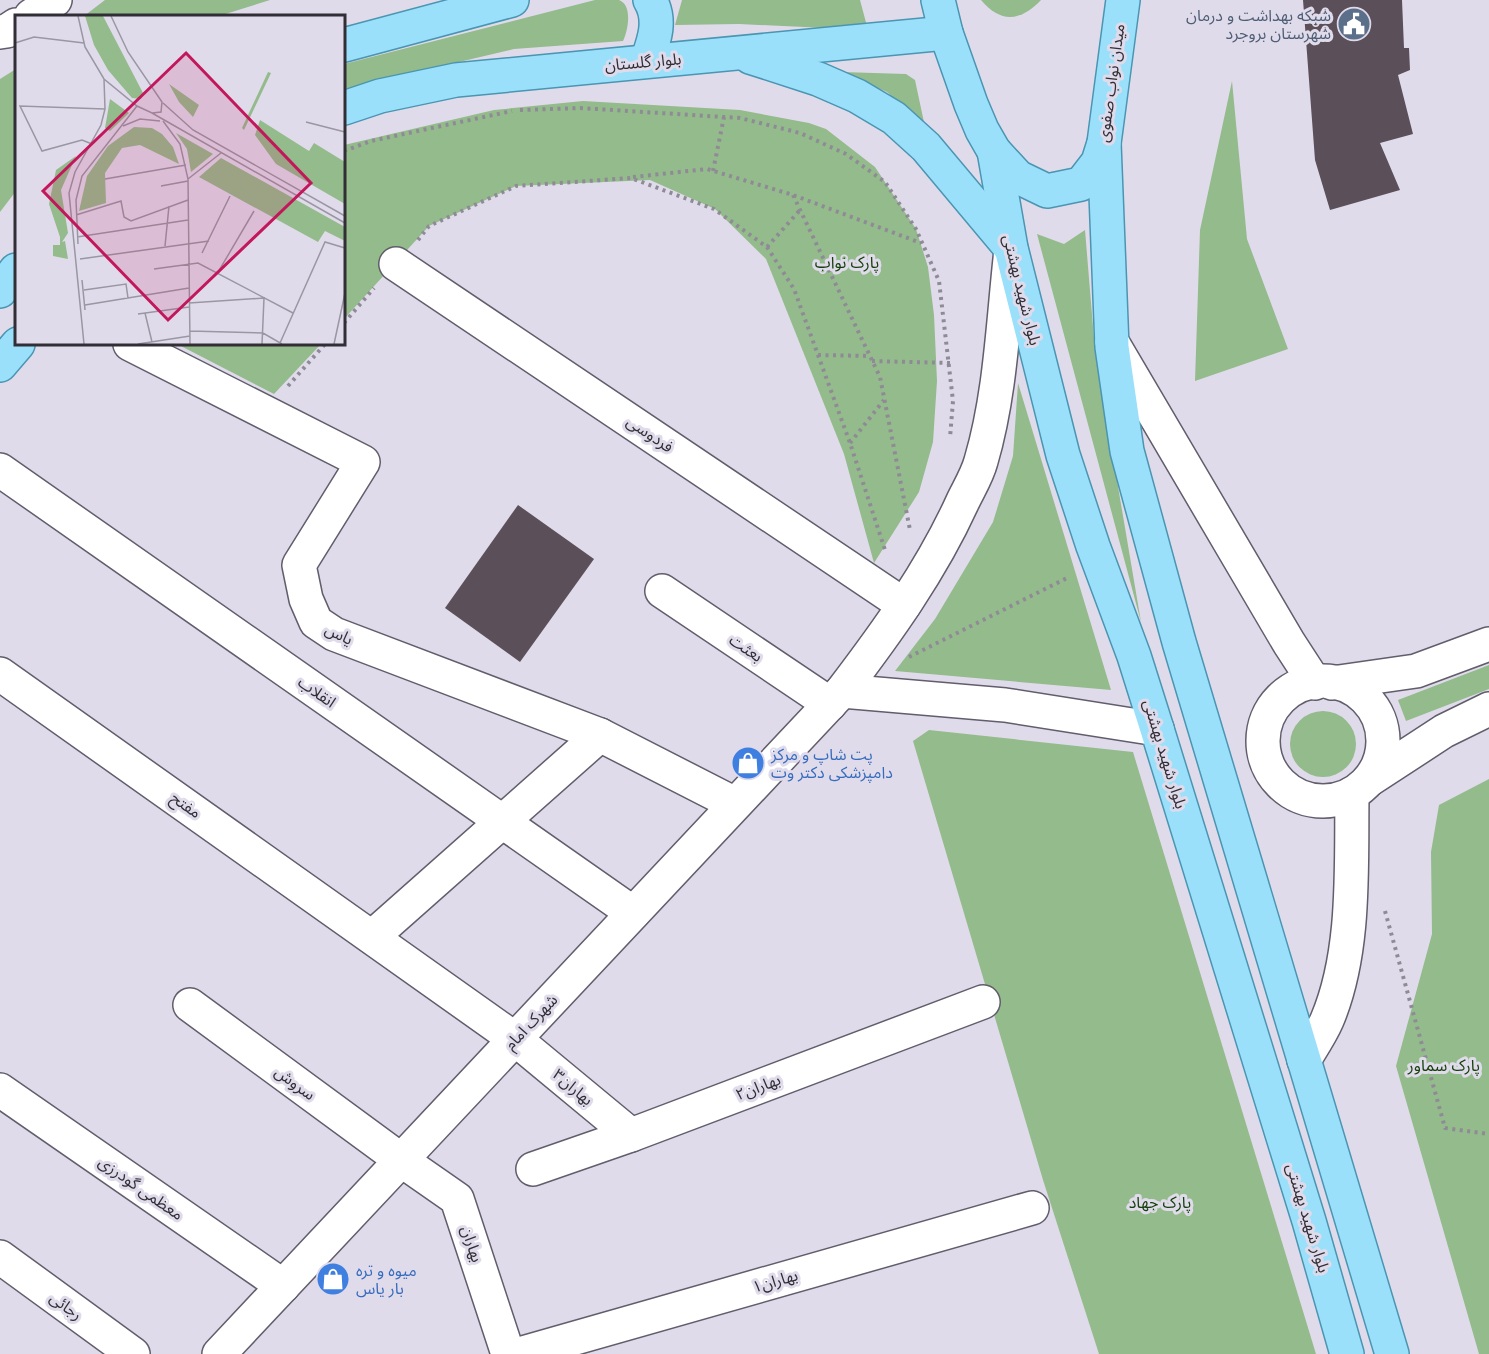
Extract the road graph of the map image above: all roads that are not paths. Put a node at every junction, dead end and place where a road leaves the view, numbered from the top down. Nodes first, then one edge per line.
1 (55, 0) edge
2 (509, 0) edge
3 (650, 0) edge
4 (938, 0) edge
5 (1123, 0) edge
6 (32, 15) edge
7 (15, 26) edge
8 (0, 32) edge
9 (946, 33) junction
10 (345, 45) edge
11 (737, 53) junction
12 (647, 62) junction
13 (345, 108) edge
14 (1104, 143) junction
15 (994, 152) junction
16 (1011, 248) junction
17 (396, 264) road end
18 (15, 271) edge
19 (0, 291) edge
20 (1112, 342) junction
21 (17, 345) edge
22 (132, 345) edge
23 (0, 364) edge
24 (0, 470) edge
25 (662, 591) dead end
26 (904, 605) junction
27 (1489, 644) edge
28 (0, 674) edge
29 (1323, 682) junction
30 (836, 697) junction
31 (1489, 709) edge
32 (1157, 729) junction
33 (600, 735) junction
34 (1360, 787) junction
35 (735, 804) junction
36 (502, 822) junction
37 (633, 913) junction
38 (372, 937) junction
39 (983, 1002) dead end
40 (190, 1005) dead end
41 (515, 1039) junction
42 (1304, 1060) junction
43 (0, 1090) edge
44 (631, 1135) junction
45 (401, 1160) junction
46 (534, 1169) dead end
47 (1032, 1208) dead end
48 (0, 1257) edge
49 (283, 1286) junction
50 (133, 1354) edge
51 (219, 1354) edge
52 (508, 1354) edge
53 (519, 1354) edge
54 (1347, 1354) edge
55 (1392, 1354) edge

1 - 6 street
2 - 10 main road
3 - 12 main road
4 - 9 main road, میدان نواب صفوی
5 - 14 main road, میدان نواب صفوی
7 - 8 street
9 - 11 main road, بلوار گلستان
9 - 15 main road, میدان نواب صفوی
11 - 12 main road, بلوار گلستان
11 - 16 main road
12 - 13 main road, بلوار گلستان
14 - 15 main road, میدان نواب صفوی
14 - 20 main road
15 - 16 main road, بلوار شهید بهشتی
16 - 26 street, شهرک امام
16 - 32 main road, بلوار شهید بهشتی
17 - 26 street, فردوسی
18 - 19 main road
20 - 29 street
20 - 42 main road
21 - 23 main road
22 - 33 street, یاس
24 - 36 street, انقلاب
25 - 30 street, بعثت
26 - 30 street, شهرک امام
27 - 29 street
28 - 38 street, مفتح
29 - 34 street
29 - 34 street
30 - 32 street
30 - 35 street, شهرک امام
31 - 34 street
32 - 54 main road, بلوار شهید بهشتی
33 - 35 street, یاس
33 - 36 street
34 - 42 street
35 - 37 street, شهرک امام
36 - 37 street, انقلاب
36 - 38 street
37 - 41 street, شهرک امام
38 - 41 street, مفتح
39 - 44 street, بهاران۲
40 - 45 street, سروش
41 - 44 street, بهاران۳
41 - 45 street, شهرک امام
42 - 55 main road
43 - 49 street, معظمی گودرزی
44 - 46 street, بهاران۲
45 - 49 street, شهرک امام
45 - 52 street, بهاران
47 - 53 street, بهاران۱
48 - 50 street, رجائی
49 - 51 street, شهرک امام

